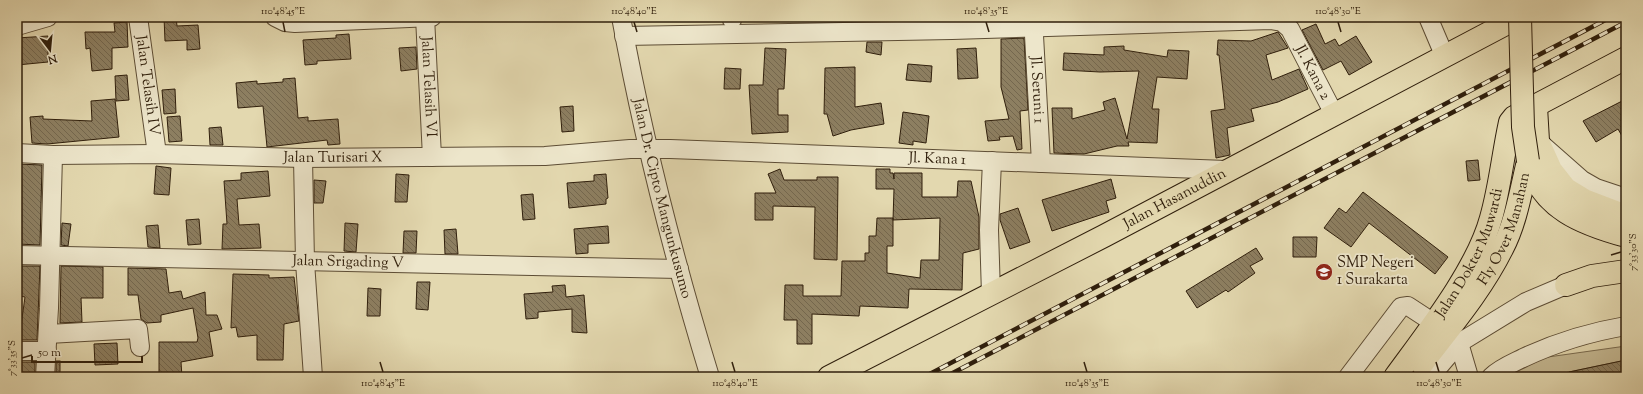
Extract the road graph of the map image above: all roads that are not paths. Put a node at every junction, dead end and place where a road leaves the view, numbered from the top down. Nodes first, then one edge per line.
1 (48, 17) edge
2 (138, 17) edge
3 (275, 17) edge
4 (425, 17) edge
5 (432, 17) edge
6 (621, 17) edge
7 (1428, 17) edge
8 (1262, 18) edge
9 (1512, 19) edge
10 (1140, 21) edge
11 (1034, 22) edge
12 (856, 24) edge
13 (17, 26) edge
14 (624, 36) junction
15 (1445, 57) junction
16 (1626, 58) edge
17 (1536, 107) junction
18 (1334, 114) junction
19 (1538, 141) junction
20 (649, 148) junction
21 (17, 153) edge
22 (157, 154) junction
23 (53, 155) junction
24 (432, 157) junction
25 (303, 158) junction
26 (992, 161) junction
27 (1528, 161) junction
28 (1040, 163) junction
29 (1226, 170) junction
30 (1626, 198) edge
31 (1626, 216) edge
32 (1626, 236) edge
33 (17, 255) edge
34 (50, 255) junction
35 (305, 262) junction
36 (679, 269) junction
37 (1626, 272) edge
38 (1566, 285) joint
39 (991, 294) junction
40 (1434, 323) junction
41 (1626, 326) edge
42 (47, 343) junction
43 (1459, 343) junction
44 (140, 347) dead end
45 (17, 351) edge
46 (45, 377) edge
47 (313, 377) edge
48 (710, 377) edge
49 (829, 377) edge
50 (1348, 377) edge
51 (1395, 377) edge
52 (1412, 377) edge
53 (1430, 377) edge
54 (1469, 377) edge
55 (1492, 377) edge

1 - 13 street
2 - 22 street, Jalan Telasih IV
3 - 4 street
4 - 5 street
4 - 24 street, Jalan Telasih VI
6 - 14 street, Jalan Dr. Cipto Mangunkusumo
7 - 15 street
8 - 10 street, Jl. Kana 2
8 - 18 street, Jl. Kana 2
9 - 15 main road, Jalan Hasanuddin
9 - 27 main road, Fly Over Manahan, bridge
10 - 11 street, Jl. Kana 2
11 - 12 street, Jl. Kana 2
11 - 28 street, Jl. Seruni 1
12 - 14 street, Jl. Kana 2
14 - 20 street, Jalan Dr. Cipto Mangunkusumo
15 - 18 main road, Jalan Hasanuddin
16 - 17 main road
17 - 19 main road
17 - 40 main road, Jalan Dokter Muwardi
18 - 29 main road, Jalan Hasanuddin
19 - 30 street
19 - 31 main road
20 - 24 street, Jalan Turisari X
20 - 26 street, Jl. Kana 1
20 - 36 street, Jalan Dr. Cipto Mangunkusumo
21 - 23 street, Jalan Turisari X
22 - 23 street, Jalan Turisari X
22 - 25 street, Jalan Turisari X
23 - 34 street
24 - 25 street, Jalan Turisari X
25 - 35 street
26 - 28 street, Jl. Kana 1
26 - 39 street
27 - 32 main road, Fly Over Manahan
27 - 52 main road, Fly Over Manahan
28 - 29 street, Jl. Kana 1
29 - 39 main road, Jalan Hasanuddin
33 - 34 street, Jalan Srigading V
34 - 35 street, Jalan Srigading V
34 - 42 street
35 - 36 street, Jalan Srigading V
35 - 47 street
36 - 48 street, Jalan Dr. Cipto Mangunkusumo
37 - 38 main road
38 - 43 street
39 - 49 main road, Jalan Hasanuddin
40 - 50 street
40 - 51 main road, Jalan Dokter Muwardi
41 - 55 street
42 - 44 street
42 - 45 street
42 - 46 street
43 - 53 street
43 - 54 street

